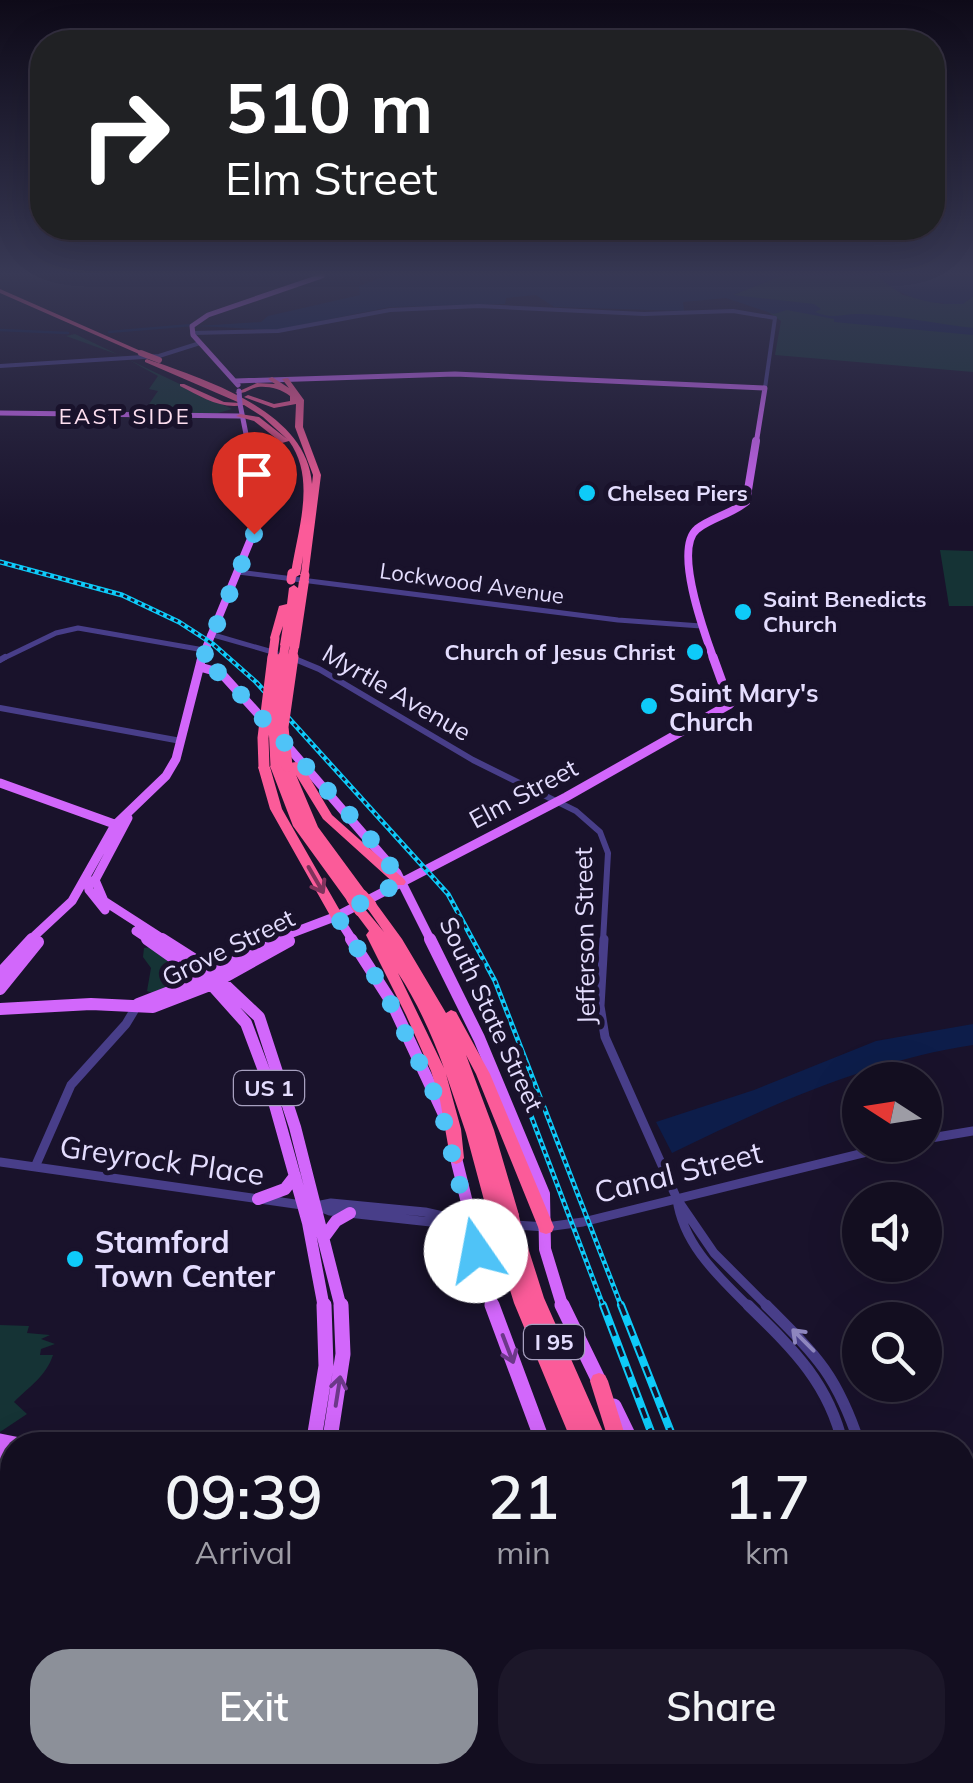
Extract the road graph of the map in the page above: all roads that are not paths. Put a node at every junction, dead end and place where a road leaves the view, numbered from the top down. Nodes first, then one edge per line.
1 (108, 359) edge
2 (143, 359) edge
3 (144, 359) edge
4 (153, 359) edge
5 (215, 359) edge
6 (769, 359) edge
7 (0, 366) edge
8 (286, 379) junction
9 (272, 380) junction
10 (236, 381) junction
11 (208, 382) junction
12 (765, 388) junction
13 (286, 390) junction
14 (239, 392) junction
15 (240, 408) junction
16 (0, 413) edge
17 (213, 415) junction
18 (269, 429) junction
19 (243, 431) junction
20 (307, 446) junction
21 (307, 470) junction
22 (238, 572) junction
23 (297, 577) junction
24 (290, 614) junction
25 (701, 626) junction
26 (210, 634) junction
27 (285, 643) junction
28 (204, 650) junction
29 (0, 660) edge
30 (200, 666) junction
31 (0, 708) edge
32 (181, 741) junction
33 (281, 766) junction
34 (0, 783) edge
35 (556, 802) junction
36 (118, 825) junction
37 (400, 882) junction
38 (90, 883) junction
39 (361, 902) junction
40 (334, 917) junction
41 (417, 970) junction
42 (0, 974) edge
43 (212, 979) junction
44 (0, 990) edge
45 (138, 1004) junction
46 (0, 1009) edge
47 (973, 1130) edge
48 (942, 1136) edge
49 (456, 1158) junction
50 (842, 1158) edge
51 (0, 1162) edge
52 (35, 1167) junction
53 (294, 1176) junction
54 (258, 1199) junction
55 (676, 1200) junction
56 (310, 1206) junction
57 (350, 1214) junction
58 (503, 1215) junction
59 (470, 1223) junction
60 (546, 1227) junction
61 (508, 1235) junction
62 (325, 1236) junction
63 (599, 1381) junction
64 (315, 1432) edge
65 (331, 1432) edge
66 (539, 1432) edge
67 (577, 1432) edge
68 (594, 1432) edge
69 (615, 1432) edge
70 (626, 1432) edge
71 (838, 1432) edge
72 (856, 1432) edge

1 - 7 street
2 - 15 highway
3 - 21 highway
4 - 11 highway, bridge
5 - 10 main road
6 - 12 street
8 - 9 main road
8 - 12 main road
8 - 20 highway
9 - 10 main road
9 - 13 highway
10 - 14 main road
11 - 13 highway
11 - 20 highway
12 - 25 main road
13 - 14 highway
14 - 15 main road, bridge
15 - 17 main road
15 - 17 main road
15 - 18 highway
15 - 19 main road
16 - 17 main road
18 - 19 highway
18 - 21 highway
19 - 22 main road
20 - 23 highway, I 95
21 - 23 highway, I 95
22 - 25 street, Lockwood Avenue
22 - 26 main road
23 - 24 highway, I 95
23 - 24 highway
24 - 27 highway, I 95
24 - 27 highway
25 - 35 main road, Elm Street
26 - 28 main road
26 - 35 street, Myrtle Avenue
27 - 33 highway, I 95, bridge
27 - 33 highway, I 95, bridge
28 - 29 street
28 - 30 main road
30 - 32 main road
30 - 37 main road, South State Street
31 - 32 street
32 - 36 main road
33 - 37 highway
33 - 39 highway, I 95
33 -> 40 highway
34 - 36 main road
35 - 37 main road, Elm Street
35 - 55 street, Jefferson Street
36 - 38 main road
37 - 40 main road, Elm Street
37 - 60 main road, South State Street
38 - 42 main road
38 - 43 main road, US 1
38 - 44 main road
39 - 41 highway, I 95
39 - 49 highway
39 - 58 highway, I 95
40 - 43 main road, Grove Street
40 - 49 main road
41 - 58 highway, I 95
41 - 60 highway
43 - 45 main road, Grove Street
43 - 53 main road, US 1
43 - 56 main road, US 1
45 - 46 main road, Grove Street
45 - 52 street
47 - 48 street
49 - 59 main road
50 - 55 street, Canal Street
51 - 52 street, Greyrock Place
52 - 54 street, Greyrock Place
53 - 54 main road
53 - 56 main road, US 1
54 - 56 street, Greyrock Place
55 - 60 street, Canal Street
55 - 71 street
72 -> 55 street
56 - 57 street, Greyrock Place
56 - 59 street, Greyrock Place
56 - 62 main road, US 1
56 - 64 main road, US 1
57 - 59 street, Greyrock Place
57 - 62 main road
58 - 61 highway, I 95, bridge
59 - 60 street, Canal Street
59 -> 66 main road
60 - 63 main road, South State Street
61 - 67 highway, I 95
61 - 68 highway, I 95
65 -> 62 main road, US 1
63 - 69 highway
63 - 70 main road, South State Street

